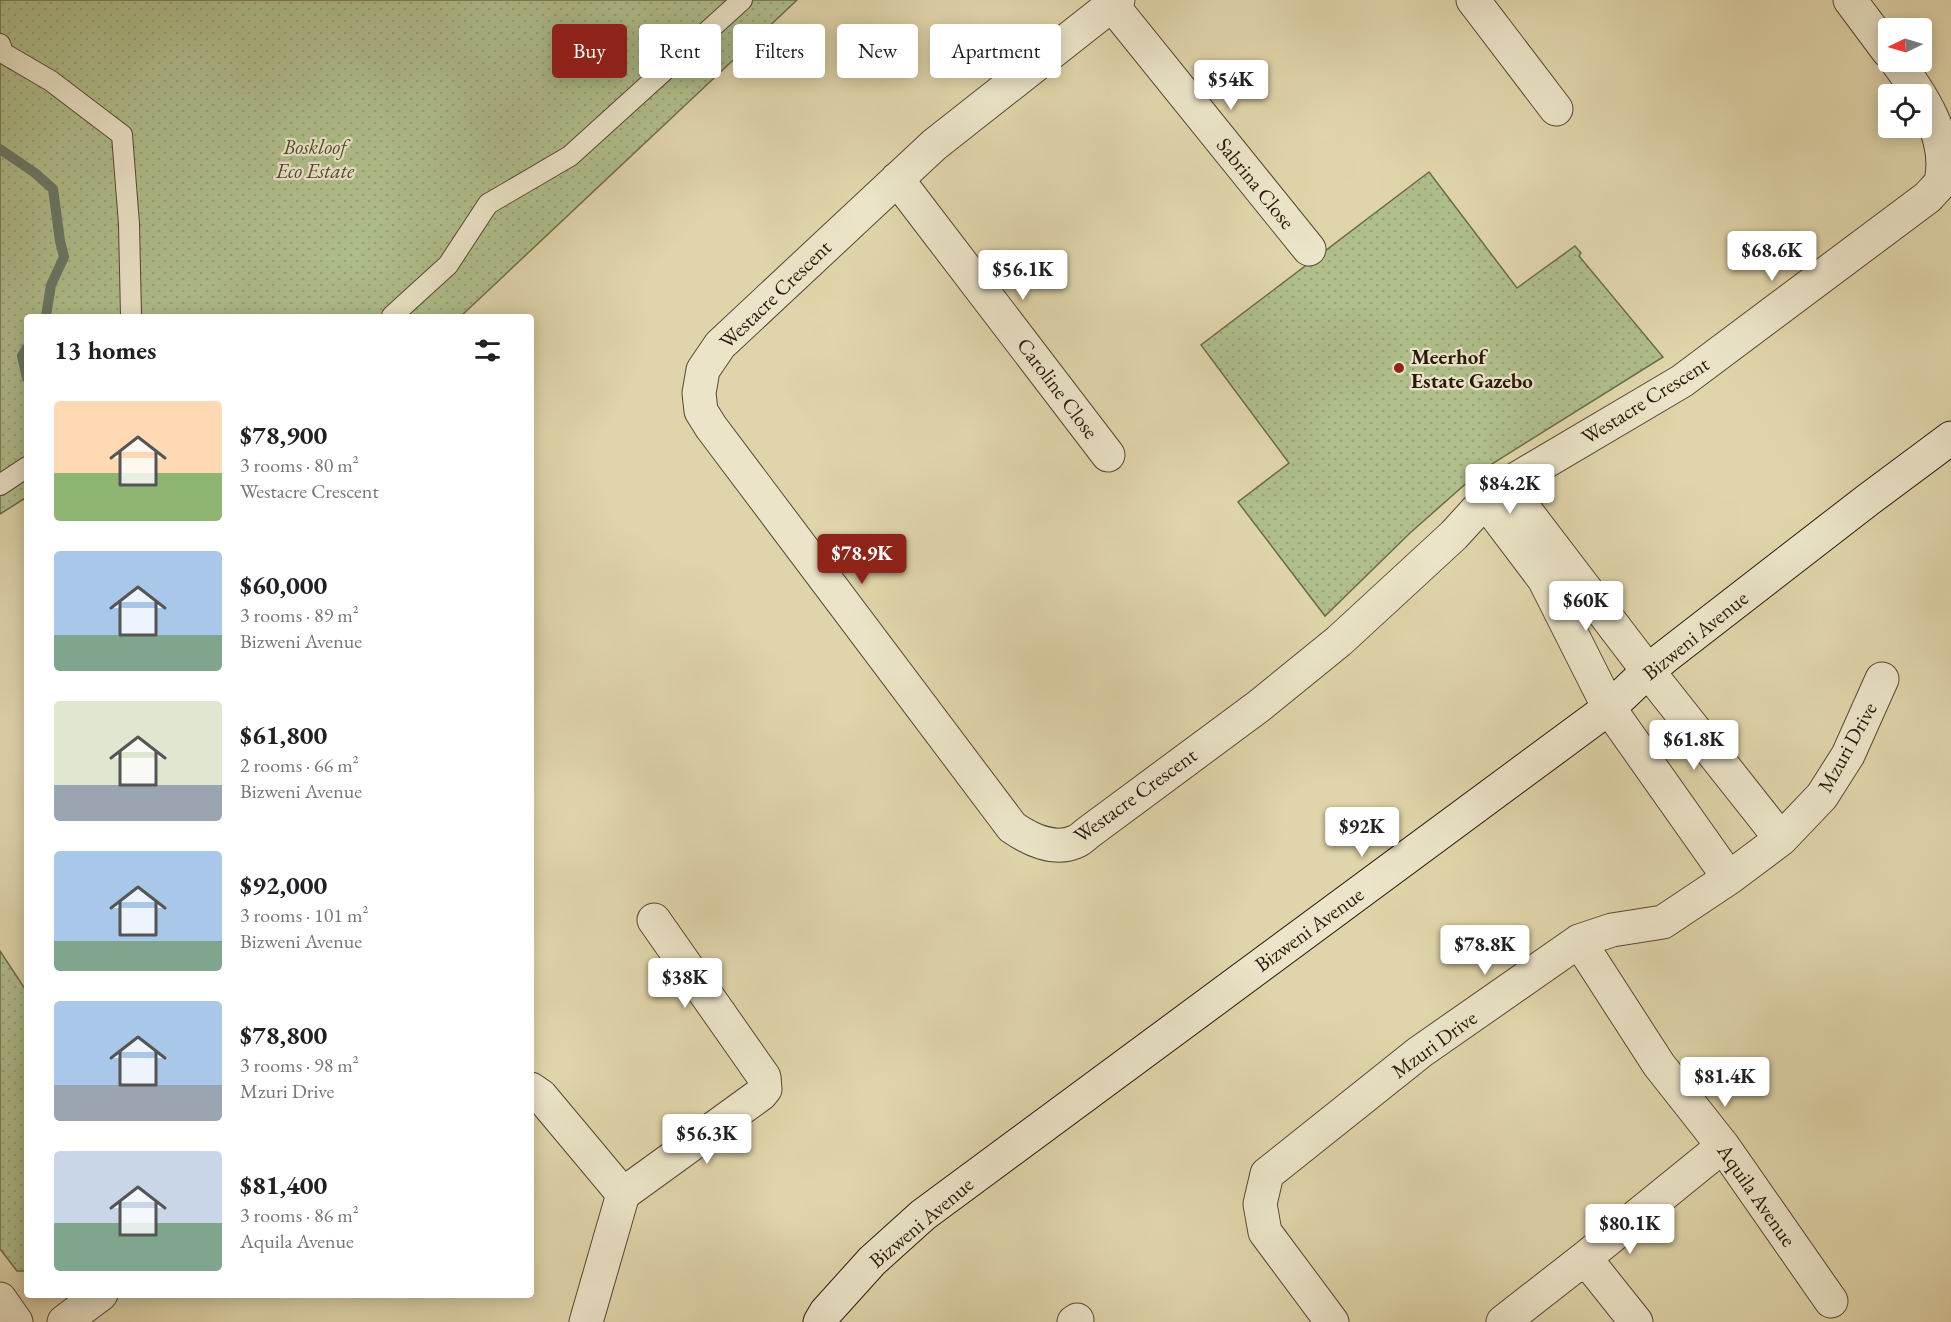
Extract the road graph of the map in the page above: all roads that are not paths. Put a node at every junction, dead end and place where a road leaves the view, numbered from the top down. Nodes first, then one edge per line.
1 (742, 0) edge
2 (1473, 0) edge
3 (1850, 0) edge
4 (1115, 2) edge
5 (1878, 38) edge
6 (0, 44) edge
7 (1905, 72) edge
8 (1556, 109) dead end
9 (897, 179) junction
10 (1309, 249) dead end
11 (131, 314) edge
12 (394, 314) edge
13 (1951, 438) edge
14 (1108, 455) dead end
15 (24, 469) edge
16 (0, 485) edge
17 (1496, 493) junction
18 (1648, 671) junction
19 (1882, 679) dead end
20 (1609, 708) junction
21 (1781, 838) junction
22 (1729, 878) junction
23 (654, 920) dead end
24 (1579, 941) junction
25 (534, 1085) edge
26 (1723, 1146) junction
27 (623, 1194) junction
28 (1586, 1258) junction
29 (96, 1298) edge
30 (0, 1299) edge
31 (1831, 1301) dead end
32 (16, 1322) edge
33 (64, 1322) edge
34 (586, 1322) edge
35 (820, 1322) edge
36 (1332, 1322) edge
37 (1503, 1322) edge
38 (1636, 1322) edge

1 - 12 lane
2 - 8 street
3 - 5 street
4 - 9 street, Westacre Crescent
4 - 10 street, Sabrina Close
6 - 11 lane
7 - 17 street, Westacre Crescent
9 - 14 street, Caroline Close
9 - 17 street, Westacre Crescent
13 - 18 street, Bizweni Avenue
15 - 16 lane
17 - 18 street
17 - 20 street
18 - 20 street, Bizweni Avenue
18 - 21 street
19 - 21 street, Mzuri Drive
20 - 22 street
20 - 35 street, Bizweni Avenue
21 - 22 street, Mzuri Drive
22 - 24 street, Mzuri Drive
23 - 27 street
24 - 26 street, Aquila Avenue
24 - 36 street, Mzuri Drive
25 - 27 street
26 - 28 street
26 - 31 street, Aquila Avenue
27 - 34 street
28 - 37 street
28 - 38 street
29 - 33 street
30 - 32 street

